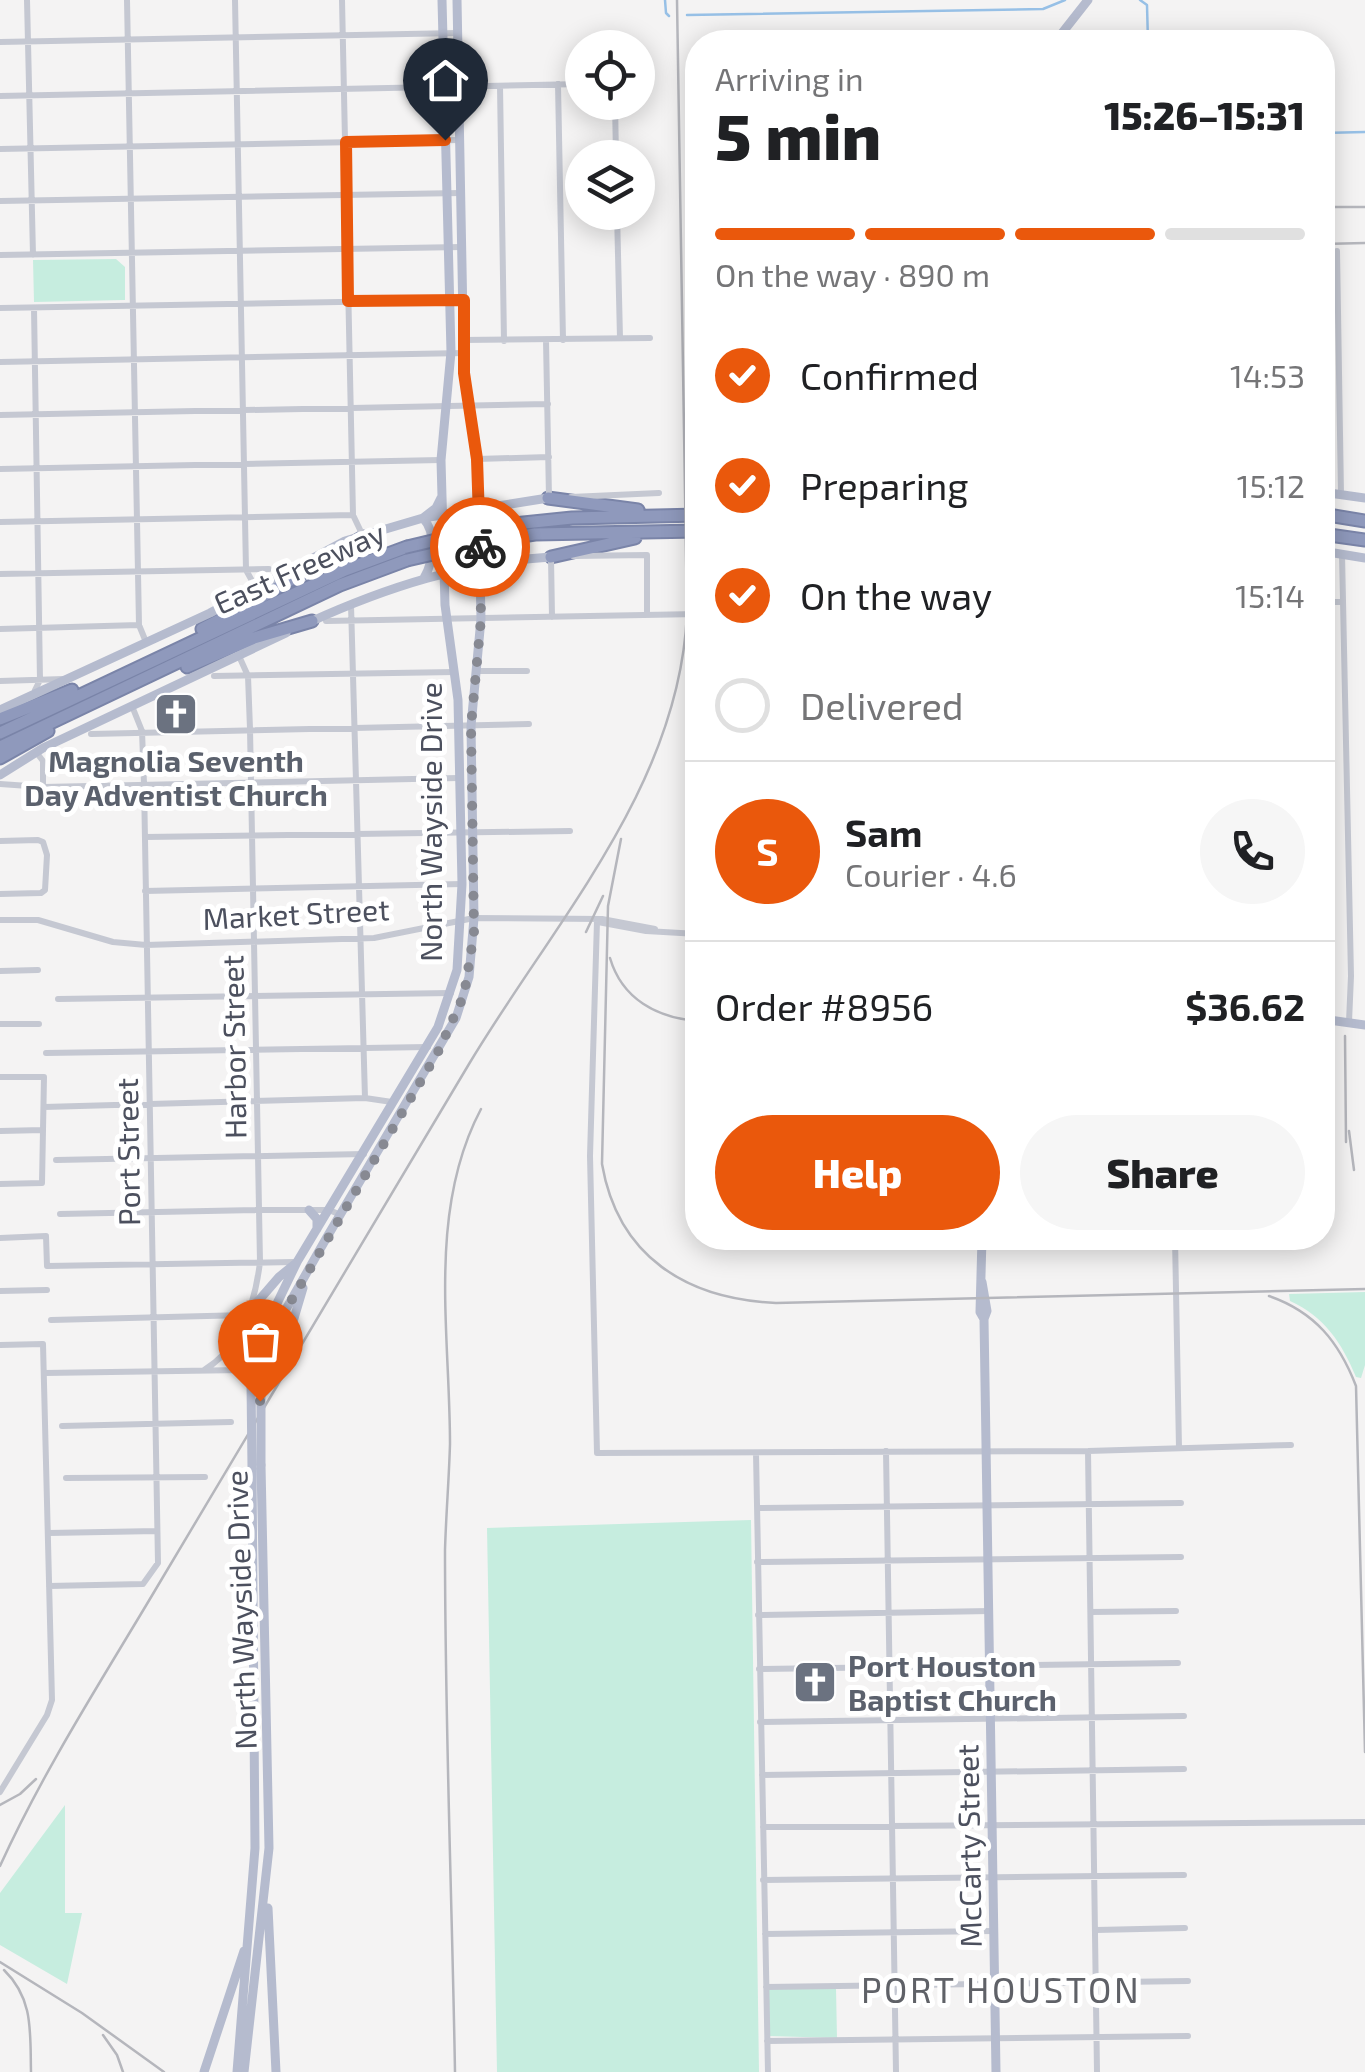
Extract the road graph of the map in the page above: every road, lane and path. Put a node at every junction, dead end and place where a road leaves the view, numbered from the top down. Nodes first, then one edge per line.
1 (28, 0) edge
2 (126, 0) edge
3 (235, 0) edge
4 (342, 0) edge
5 (442, 0) edge
6 (457, 0) edge
7 (1088, 0) edge
8 (1065, 30) edge
9 (443, 33) junction
10 (458, 33) junction
11 (343, 35) junction
12 (235, 37) junction
13 (128, 40) junction
14 (28, 41) junction
15 (0, 42) edge
16 (558, 84) junction
17 (565, 84) edge
18 (444, 86) junction
19 (459, 86) junction
20 (500, 86) junction
21 (344, 89) junction
22 (237, 91) junction
23 (129, 92) junction
24 (30, 95) junction
25 (0, 96) edge
26 (445, 140) junction
27 (460, 140) junction
28 (346, 142) junction
29 (238, 144) junction
30 (130, 146) junction
31 (0, 148) edge
32 (30, 148) junction
33 (446, 193) junction
34 (462, 193) junction
35 (346, 195) junction
36 (238, 197) junction
37 (131, 200) junction
38 (32, 201) junction
39 (0, 202) edge
40 (618, 230) edge
41 (447, 246) junction
42 (463, 247) junction
43 (348, 248) junction
44 (240, 250) junction
45 (1337, 250) dead end
46 (132, 253) junction
47 (34, 255) junction
48 (0, 256) edge
49 (448, 300) junction
50 (464, 300) junction
51 (348, 301) junction
52 (240, 304) junction
53 (134, 306) junction
54 (0, 308) edge
55 (34, 308) junction
56 (620, 338) junction
57 (650, 338) dead end
58 (450, 340) junction
59 (464, 340) junction
60 (504, 340) junction
61 (546, 340) junction
62 (562, 340) junction
63 (451, 352) junction
64 (464, 352) junction
65 (349, 355) junction
66 (241, 357) junction
67 (134, 359) junction
68 (0, 362) edge
69 (35, 362) junction
70 (548, 404) junction
71 (448, 406) junction
72 (468, 406) junction
73 (351, 408) junction
74 (243, 410) junction
75 (135, 412) junction
76 (36, 414) junction
77 (0, 415) edge
78 (550, 457) junction
79 (477, 459) junction
80 (441, 460) junction
81 (352, 461) junction
82 (244, 463) junction
83 (136, 466) junction
84 (38, 468) junction
85 (0, 469) edge
86 (442, 493) junction
87 (659, 493) dead end
88 (1335, 493) edge
89 (479, 494) junction
90 (1341, 494) junction
91 (548, 498) junction
92 (1365, 498) edge
93 (504, 504) junction
94 (479, 508) junction
95 (444, 514) junction
96 (685, 514) edge
97 (353, 515) junction
98 (685, 515) edge
99 (1335, 516) edge
100 (245, 517) junction
101 (423, 518) junction
102 (137, 519) junction
103 (38, 521) junction
104 (1365, 521) edge
105 (0, 522) edge
106 (685, 531) edge
107 (647, 532) junction
108 (495, 533) junction
109 (1335, 536) edge
110 (363, 537) junction
111 (1365, 540) edge
112 (407, 553) junction
113 (1335, 553) edge
114 (1342, 554) junction
115 (551, 557) junction
116 (1365, 558) edge
117 (508, 560) junction
118 (480, 565) junction
119 (270, 569) dead end
120 (246, 570) junction
121 (139, 572) junction
122 (39, 573) junction
123 (444, 573) junction
124 (0, 574) edge
125 (424, 578) junction
126 (480, 586) junction
127 (256, 588) junction
128 (1335, 602) edge
129 (1341, 602) junction
130 (351, 604) junction
131 (445, 605) junction
132 (685, 614) edge
133 (647, 615) junction
134 (552, 616) junction
135 (446, 619) junction
136 (481, 619) junction
137 (312, 621) junction
138 (326, 621) dead end
139 (354, 621) junction
140 (140, 625) junction
141 (40, 627) junction
142 (0, 629) edge
143 (146, 643) junction
144 (170, 652) junction
145 (239, 654) junction
146 (476, 670) junction
147 (527, 671) dead end
148 (455, 672) junction
149 (355, 673) junction
150 (118, 676) junction
151 (214, 676) dead end
152 (248, 676) junction
153 (70, 679) junction
154 (145, 679) junction
155 (26, 680) junction
156 (40, 680) junction
157 (0, 681) edge
158 (36, 692) junction
159 (131, 706) junction
160 (0, 710) edge
161 (62, 718) junction
162 (0, 720) edge
163 (529, 724) dead end
164 (356, 726) junction
165 (458, 726) junction
166 (471, 726) junction
167 (250, 729) junction
168 (142, 731) junction
169 (0, 733) edge
170 (91, 734) dead end
171 (0, 747) edge
172 (36, 752) junction
173 (0, 758) edge
174 (0, 774) edge
175 (458, 778) junction
176 (357, 780) junction
177 (251, 783) junction
178 (0, 784) edge
179 (144, 784) junction
180 (44, 787) junction
181 (570, 831) dead end
182 (461, 832) junction
183 (474, 832) junction
184 (357, 833) junction
185 (252, 835) junction
186 (145, 837) junction
187 (0, 841) edge
188 (462, 884) junction
189 (358, 886) junction
190 (252, 888) junction
191 (145, 891) junction
192 (0, 894) edge
193 (474, 918) junction
194 (462, 919) junction
195 (0, 920) edge
196 (597, 921) junction
197 (685, 932) edge
198 (360, 938) junction
199 (254, 941) junction
200 (146, 945) junction
201 (38, 970) dead end
202 (0, 971) edge
203 (362, 992) junction
204 (452, 992) junction
205 (256, 995) junction
206 (146, 998) junction
207 (58, 999) dead end
208 (1335, 1020) edge
209 (1349, 1022) junction
210 (0, 1024) edge
211 (39, 1024) dead end
212 (1365, 1025) edge
213 (365, 1046) junction
214 (426, 1046) junction
215 (256, 1049) junction
216 (148, 1051) junction
217 (438, 1052) junction
218 (46, 1053) dead end
219 (0, 1078) edge
220 (366, 1098) junction
221 (257, 1102) junction
222 (393, 1102) junction
223 (149, 1104) junction
224 (44, 1107) junction
225 (43, 1130) junction
226 (0, 1131) edge
227 (362, 1154) junction
228 (257, 1156) junction
229 (149, 1157) junction
230 (374, 1158) junction
231 (56, 1160) dead end
232 (0, 1184) edge
233 (259, 1210) junction
234 (309, 1210) junction
235 (329, 1210) junction
236 (151, 1211) junction
237 (60, 1214) dead end
238 (340, 1215) junction
239 (318, 1230) junction
240 (0, 1238) edge
241 (982, 1250) edge
242 (1175, 1250) edge
243 (260, 1262) junction
244 (297, 1262) junction
245 (152, 1265) junction
246 (306, 1275) junction
247 (47, 1290) dead end
248 (0, 1291) edge
249 (246, 1315) junction
250 (153, 1318) junction
251 (51, 1320) dead end
252 (0, 1345) edge
253 (229, 1352) junction
254 (261, 1353) junction
255 (204, 1370) junction
256 (243, 1370) junction
257 (154, 1371) junction
258 (44, 1373) junction
259 (231, 1422) dead end
260 (155, 1424) junction
261 (62, 1426) dead end
262 (1291, 1445) dead end
263 (1178, 1448) junction
264 (987, 1450) junction
265 (1088, 1451) junction
266 (756, 1452) junction
267 (886, 1452) junction
268 (205, 1477) dead end
269 (66, 1478) dead end
270 (156, 1478) junction
271 (1181, 1503) dead end
272 (989, 1505) junction
273 (1088, 1505) junction
274 (757, 1508) junction
275 (886, 1508) junction
276 (157, 1531) junction
277 (49, 1532) junction
278 (258, 1554) junction
279 (1181, 1557) dead end
280 (989, 1558) junction
281 (1090, 1558) junction
282 (887, 1560) junction
283 (757, 1562) junction
284 (49, 1586) junction
285 (1176, 1611) dead end
286 (990, 1612) junction
287 (1091, 1612) junction
288 (888, 1614) junction
289 (758, 1615) junction
290 (1178, 1663) dead end
291 (990, 1665) junction
292 (1091, 1665) junction
293 (890, 1667) junction
294 (759, 1669) junction
295 (1184, 1716) dead end
296 (1092, 1718) junction
297 (992, 1719) junction
298 (890, 1720) junction
299 (760, 1722) junction
300 (1184, 1769) dead end
301 (1092, 1771) junction
302 (992, 1773) junction
303 (891, 1774) junction
304 (762, 1775) junction
305 (0, 1792) edge
306 (1365, 1822) edge
307 (1094, 1824) junction
308 (992, 1825) junction
309 (763, 1827) junction
310 (892, 1828) junction
311 (1184, 1874) dead end
312 (1095, 1876) junction
313 (993, 1877) junction
314 (267, 1880) junction
315 (764, 1880) junction
316 (893, 1880) junction
317 (251, 1923) junction
318 (1185, 1928) dead end
319 (1096, 1930) junction
320 (994, 1931) junction
321 (894, 1933) junction
322 (765, 1934) junction
323 (1188, 1981) dead end
324 (1096, 1982) junction
325 (994, 1984) junction
326 (766, 1987) junction
327 (896, 1987) junction
328 (1188, 2036) dead end
329 (1097, 2037) junction
330 (995, 2038) junction
331 (896, 2040) junction
332 (767, 2041) junction
333 (204, 2072) edge
334 (240, 2072) edge
335 (276, 2072) edge
336 (768, 2072) edge
337 (896, 2072) edge
338 (996, 2072) edge
339 (1097, 2072) edge

1 - 14 street
2 - 13 street
3 - 12 street
4 - 11 street
5 - 9 main road, North Wayside Drive
6 - 10 main road, North Wayside Drive
7 - 8 main road
9 - 10 street
9 - 11 street
9 - 18 main road, North Wayside Drive
10 - 19 main road, North Wayside Drive
11 - 12 street
11 - 21 street
12 - 13 street
12 - 22 street
13 - 14 street
13 - 23 street
14 - 15 street
14 - 24 street
16 - 17 street
16 - 20 street
16 - 62 street
18 - 19 street
18 - 21 street
18 - 26 main road, North Wayside Drive
19 - 20 street
19 - 27 main road, North Wayside Drive
20 - 60 street
21 - 22 street
21 - 28 street
22 - 23 street
22 - 29 street
23 - 24 street
23 - 30 street
24 - 25 street
24 - 32 street
26 - 27 street
26 - 28 street
26 - 33 main road, North Wayside Drive
27 - 34 main road, North Wayside Drive
28 - 29 street
28 - 35 street
29 - 30 street
29 - 36 street
30 - 32 street
30 - 37 street
31 - 32 street
32 - 38 street
33 - 34 street
33 - 35 street
33 - 41 main road, North Wayside Drive
34 - 42 main road, North Wayside Drive
35 - 36 street
35 - 43 street
36 - 37 street
36 - 44 street
37 - 38 street
37 - 46 street
38 - 39 street
38 - 47 street
40 - 56 street
41 - 42 street
41 - 43 street
41 - 49 main road, North Wayside Drive
42 - 50 main road, North Wayside Drive
43 - 44 street
43 - 51 street
44 - 46 street
44 - 52 street
45 - 90 street
46 - 47 street
46 - 53 street
47 - 48 street
49 - 50 street
49 - 51 street
49 - 58 main road, North Wayside Drive
50 - 59 main road, North Wayside Drive
51 - 52 street
51 - 65 street
52 - 53 street
52 - 66 street
53 - 55 street
53 - 67 street
54 - 55 street
55 - 69 street
56 - 57 street
56 - 62 street
58 - 59 street
58 - 63 main road, North Wayside Drive
59 - 60 street
59 - 64 main road, North Wayside Drive
60 - 61 street
61 - 62 street
61 - 70 street
63 - 64 street
63 - 65 street
63 - 71 main road, North Wayside Drive
64 - 72 main road, North Wayside Drive
65 - 66 street
65 - 73 street
66 - 67 street
66 - 74 street
67 - 69 street
67 - 75 street
68 - 69 street
69 - 76 street
70 - 72 street
70 - 78 street
71 - 72 street
71 - 73 street
71 - 80 main road, North Wayside Drive
72 - 79 main road, North Wayside Drive
73 - 74 street
73 - 81 street
74 - 75 street
74 - 82 street
75 - 76 street
75 - 83 street
76 - 77 street
76 - 84 street
78 - 79 street
78 - 91 street
79 - 89 main road, North Wayside Drive
80 - 81 street
80 - 86 main road, North Wayside Drive
81 - 82 street
81 - 97 street
82 - 83 street
82 - 100 street
83 - 84 street
83 - 102 street
84 - 85 street
84 - 103 street
86 - 95 main road, North Wayside Drive
86 - 101 main road
87 - 91 street
88 - 90 main road
89 - 93 main road
89 - 94 main road, North Wayside Drive
90 - 92 main road
91 - 93 main road
91 - 96 highway
93 - 94 main road
93 - 117 main road
94 - 95 main road
94 - 118 main road, North Wayside Drive
95 - 101 main road
95 - 123 main road, North Wayside Drive
97 - 100 street
97 - 110 street
98 - 108 highway, East Freeway
99 - 104 highway
100 - 102 street
100 - 120 street
101 - 110 main road
101 - 125 main road
102 - 103 street
102 - 121 street
103 - 105 street
103 - 122 street
106 - 107 highway, East Freeway
107 - 108 highway, East Freeway
107 - 115 highway
108 - 112 highway, East Freeway, bridge
109 - 111 highway
110 - 127 main road
110 - 144 highway
112 - 144 highway, East Freeway
112 - 154 highway, East Freeway
113 - 114 main road
114 - 116 main road
114 - 129 street
115 - 117 main road
115 - 133 street
115 - 134 street
117 - 118 main road
117 - 126 main road
118 - 123 main road
118 - 126 main road, North Wayside Drive
119 - 120 street
120 - 121 street
120 - 127 street
121 - 122 street
121 - 140 street
122 - 124 street
122 - 141 street
123 - 125 main road
123 - 131 main road, North Wayside Drive
125 - 130 main road
125 - 131 main road
126 - 136 main road, North Wayside Drive
127 - 143 main road
128 - 129 street
129 - 209 street
130 - 137 main road
130 - 139 street
131 - 135 main road, North Wayside Drive
132 - 133 street
133 - 134 street
134 - 136 street
135 - 136 street
135 - 139 street
135 - 148 main road, North Wayside Drive
136 - 146 main road, North Wayside Drive
137 - 145 main road
137 - 154 highway
138 - 139 street
139 - 149 street
140 - 141 street
140 - 143 street
141 - 142 street
141 - 156 street
143 - 153 main road
144 - 150 highway, East Freeway
145 - 152 street, Harbor Street
145 - 159 main road
146 - 147 street
146 - 166 main road, North Wayside Drive
148 - 149 street
148 - 165 main road, North Wayside Drive
149 - 152 street
149 - 164 street
150 - 162 highway
150 - 169 highway, East Freeway
151 - 152 street
152 - 167 street, Harbor Street
153 - 156 street
153 - 158 main road
154 - 161 highway, East Freeway
155 - 156 street
155 - 157 street
155 - 158 street
156 - 158 street
158 - 160 main road
159 - 168 street, Port Street
159 - 172 main road
161 - 171 highway, East Freeway
161 - 173 highway
163 - 166 street
164 - 165 street
164 - 167 street
164 - 176 street
165 - 166 street
165 - 175 main road, North Wayside Drive
166 - 183 main road, North Wayside Drive
167 - 168 street
167 - 177 street, Harbor Street
168 - 170 street
168 - 179 street, Port Street
172 - 174 main road
172 - 180 street
175 - 176 street
175 - 182 main road, North Wayside Drive
176 - 177 street
176 - 184 street
177 - 179 street
177 - 185 street, Harbor Street
178 - 180 street
179 - 180 street
179 - 186 street, Port Street
181 - 183 street
182 - 183 street
182 - 184 street
182 - 188 main road, North Wayside Drive
183 - 193 main road, North Wayside Drive
184 - 185 street
184 - 189 street
185 - 186 street
185 - 190 street, Harbor Street
186 - 191 street, Port Street
187 - 192 street
188 - 189 street
188 - 194 main road, North Wayside Drive
189 - 190 street
189 - 198 street
190 - 191 street
190 - 199 street, Harbor Street
191 - 200 street, Port Street
193 - 194 street, Market Street
193 - 196 street, Market Street
193 - 217 main road, North Wayside Drive
194 - 198 street, Market Street
194 - 204 main road, North Wayside Drive
195 - 200 street, Market Street
196 - 197 street, Market Street
196 - 266 street
198 - 199 street, Market Street
198 - 203 street
199 - 200 street, Market Street
199 - 205 street, Harbor Street
200 - 206 street, Port Street
201 - 202 street
203 - 204 street
203 - 205 street
203 - 213 street
204 - 214 main road, North Wayside Drive
205 - 206 street
205 - 215 street, Harbor Street
206 - 207 street
206 - 216 street, Port Street
208 - 209 main road
209 - 212 main road
210 - 211 street
213 - 214 street
213 - 215 street
213 - 220 street
214 - 217 street
214 - 222 main road, North Wayside Drive
215 - 216 street
215 - 221 street, Harbor Street
216 - 218 street
216 - 223 street, Port Street
217 - 230 main road, North Wayside Drive
219 - 224 street
220 - 221 street
220 - 222 street
221 - 223 street
221 - 228 street, Harbor Street
222 - 227 main road, North Wayside Drive
223 - 224 street
223 - 229 street, Port Street
224 - 225 street
225 - 226 street
225 - 232 street
227 - 228 street
227 - 230 street
227 - 235 main road, North Wayside Drive
228 - 229 street
228 - 233 street, Harbor Street
229 - 231 street
229 - 236 street, Port Street
230 - 238 main road, North Wayside Drive
233 - 234 street
233 - 236 street
233 - 243 street, Harbor Street
234 - 235 street
234 - 239 main road
235 - 238 street
235 - 239 main road, North Wayside Drive
236 - 237 street
236 - 245 street, Port Street
238 - 246 main road, North Wayside Drive
239 - 244 main road, North Wayside Drive
240 - 245 street
241 - 264 main road, McCarty Street
242 - 263 street
243 - 244 street
243 - 245 street
243 - 249 street, Harbor Street
244 - 249 main road
244 - 254 main road, North Wayside Drive
245 - 250 street, Port Street
246 - 254 main road, North Wayside Drive
246 - 256 main road
247 - 248 street
249 - 250 street
249 - 253 street, Harbor Street
250 - 251 street
250 - 257 street, Port Street
252 - 258 street
253 - 255 street
253 - 256 street
254 - 278 main road, North Wayside Drive, bridge
255 - 256 street
255 - 257 street
257 - 258 street
257 - 260 street, Port Street
258 - 277 street
259 - 260 street
260 - 261 street
260 - 270 street, Port Street
262 - 263 street
263 - 265 street
264 - 265 street
264 - 267 street
264 - 272 main road, McCarty Street
265 - 273 street
266 - 267 street
266 - 274 street
267 - 275 street
268 - 270 street
269 - 270 street
270 - 276 street, Port Street
271 - 273 street
272 - 273 street
272 - 275 street
272 - 280 main road, McCarty Street
273 - 281 street
274 - 275 street
274 - 283 street
275 - 282 street
276 - 277 street
276 - 284 street, Port Street
277 - 284 street
278 - 314 main road, North Wayside Drive
278 - 317 main road, North Wayside Drive
279 - 281 street
280 - 281 street
280 - 282 street
280 - 286 main road, McCarty Street
281 - 287 street
282 - 283 street
282 - 288 street
283 - 289 street
284 - 305 street
285 - 287 street
286 - 288 street
286 - 291 main road, McCarty Street
287 - 292 street
288 - 289 street
288 - 293 street
289 - 294 street
290 - 292 street
291 - 292 street
291 - 293 street
291 - 297 main road, McCarty Street
292 - 296 street
293 - 294 street
293 - 298 street
294 - 299 street
295 - 296 street
296 - 297 street
296 - 301 street
297 - 298 street
297 - 302 main road, McCarty Street
298 - 299 street
298 - 303 street
299 - 304 street
300 - 301 street
301 - 302 street
301 - 307 street
302 - 303 street
302 - 308 main road, McCarty Street
303 - 304 street
303 - 310 street
304 - 309 street
306 - 307 street
307 - 308 street
307 - 312 street
308 - 310 street
308 - 313 main road, McCarty Street
309 - 310 street
309 - 315 street
310 - 316 street
311 - 312 street
312 - 313 street
312 - 319 street
313 - 316 street
313 - 320 main road, McCarty Street
314 - 334 main road, North Wayside Drive
314 - 335 main road
315 - 316 street
315 - 322 street
316 - 321 street
317 - 333 main road
317 - 334 main road, North Wayside Drive
318 - 319 street
319 - 324 street
320 - 321 street
320 - 325 main road, McCarty Street
321 - 322 street
321 - 327 street
322 - 326 street
323 - 324 street
324 - 325 street
324 - 329 street
325 - 327 street
325 - 330 main road, McCarty Street
326 - 327 street
326 - 332 street
327 - 331 street
328 - 329 street
329 - 330 street
329 - 339 street
330 - 331 street
330 - 338 main road, McCarty Street
331 - 332 street
331 - 337 street
332 - 336 street

